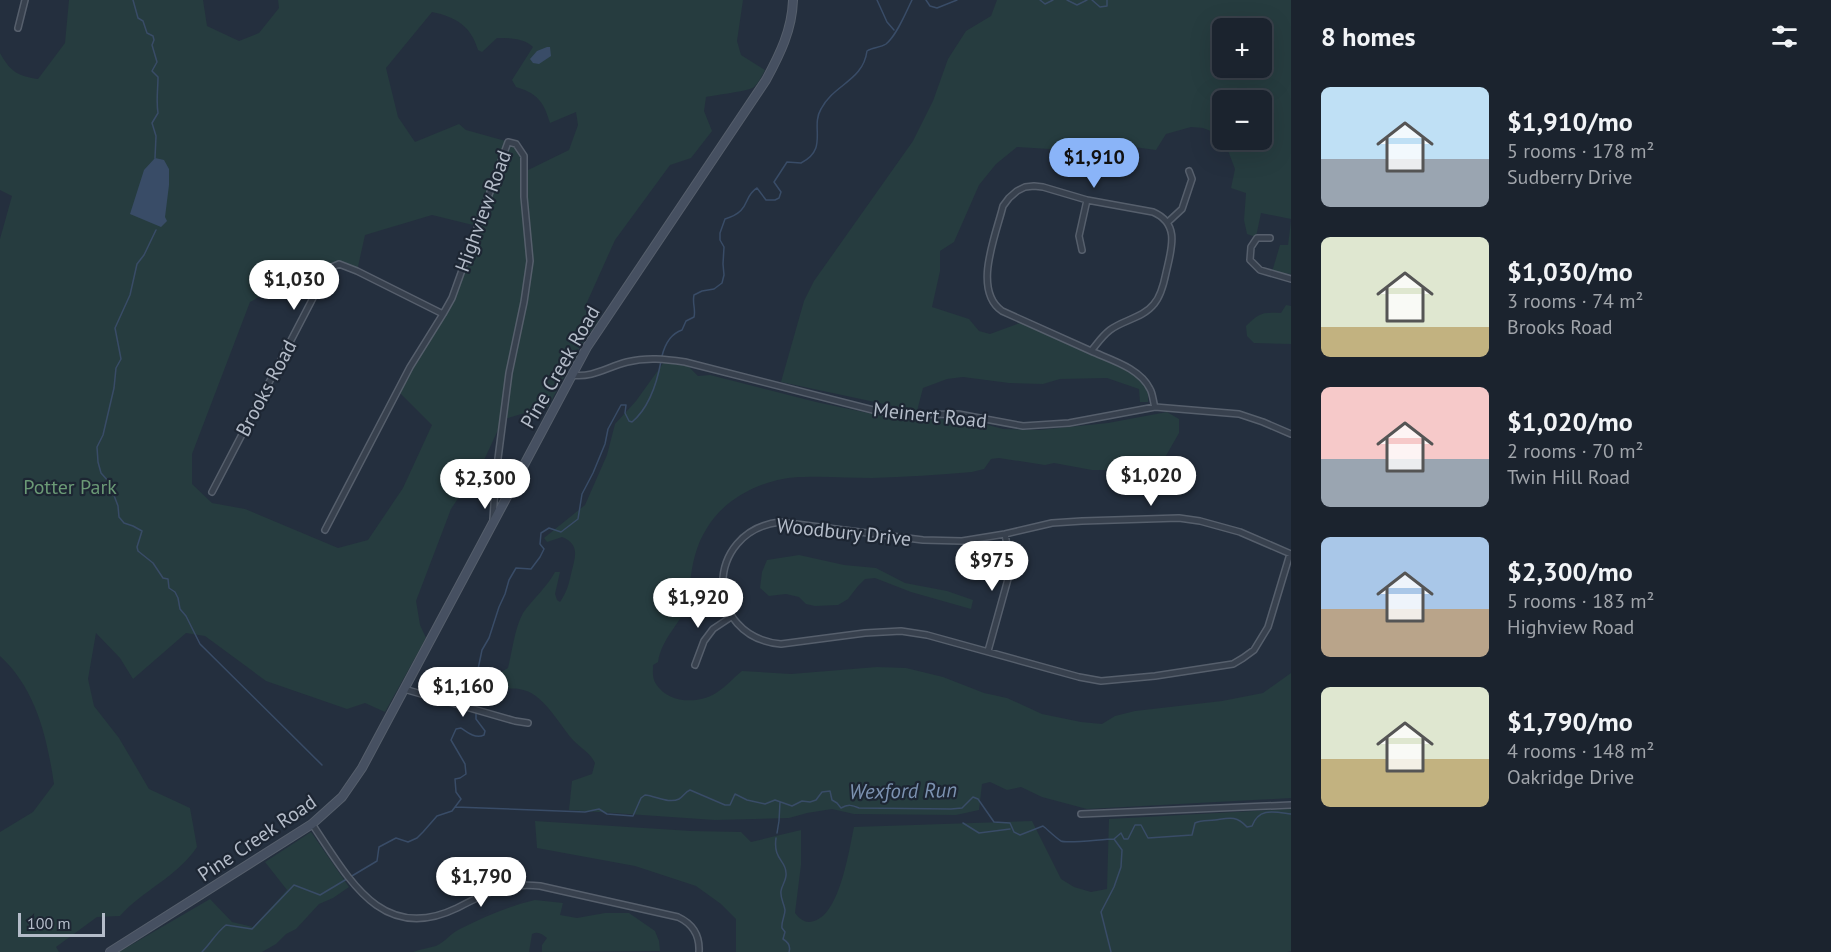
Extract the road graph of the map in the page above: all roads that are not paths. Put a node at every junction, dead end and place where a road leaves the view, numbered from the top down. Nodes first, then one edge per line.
1 (25, 0) edge
2 (793, 0) edge
3 (18, 28) dead end
4 (1189, 171) dead end
5 (1087, 200) junction
6 (1168, 222) junction
7 (1270, 238) dead end
8 (1082, 250) dead end
9 (1291, 279) edge
10 (443, 314) junction
11 (1091, 351) junction
12 (572, 375) junction
13 (1155, 408) junction
14 (1291, 435) edge
15 (212, 492) dead end
16 (493, 521) junction
17 (325, 530) dead end
18 (1005, 534) junction
19 (1290, 554) edge
20 (731, 618) junction
21 (988, 651) junction
22 (695, 665) dead end
23 (404, 689) junction
24 (528, 723) dead end
25 (1291, 805) edge
26 (1081, 814) dead end
27 (312, 825) junction
28 (110, 952) edge
29 (699, 952) edge

1 - 3 street
2 - 12 street, Pine Creek Road
4 - 6 street
5 - 6 street
5 - 8 street
5 - 11 street
6 - 11 street
7 - 9 street
10 - 15 street, Brooks Road
10 - 16 street, Highview Road
10 - 17 street, Highview Road
11 - 13 street
12 - 13 street, Meinert Road
12 - 16 street, Pine Creek Road
13 - 14 street, Meinert Road
16 - 23 street, Pine Creek Road
18 - 19 street, Woodbury Drive
18 - 20 street, Woodbury Drive
18 - 21 street
19 - 21 street
20 - 21 street
20 - 22 street
23 - 24 street
23 - 27 street, Pine Creek Road
25 - 26 street
27 - 28 street, Pine Creek Road
27 - 29 street

